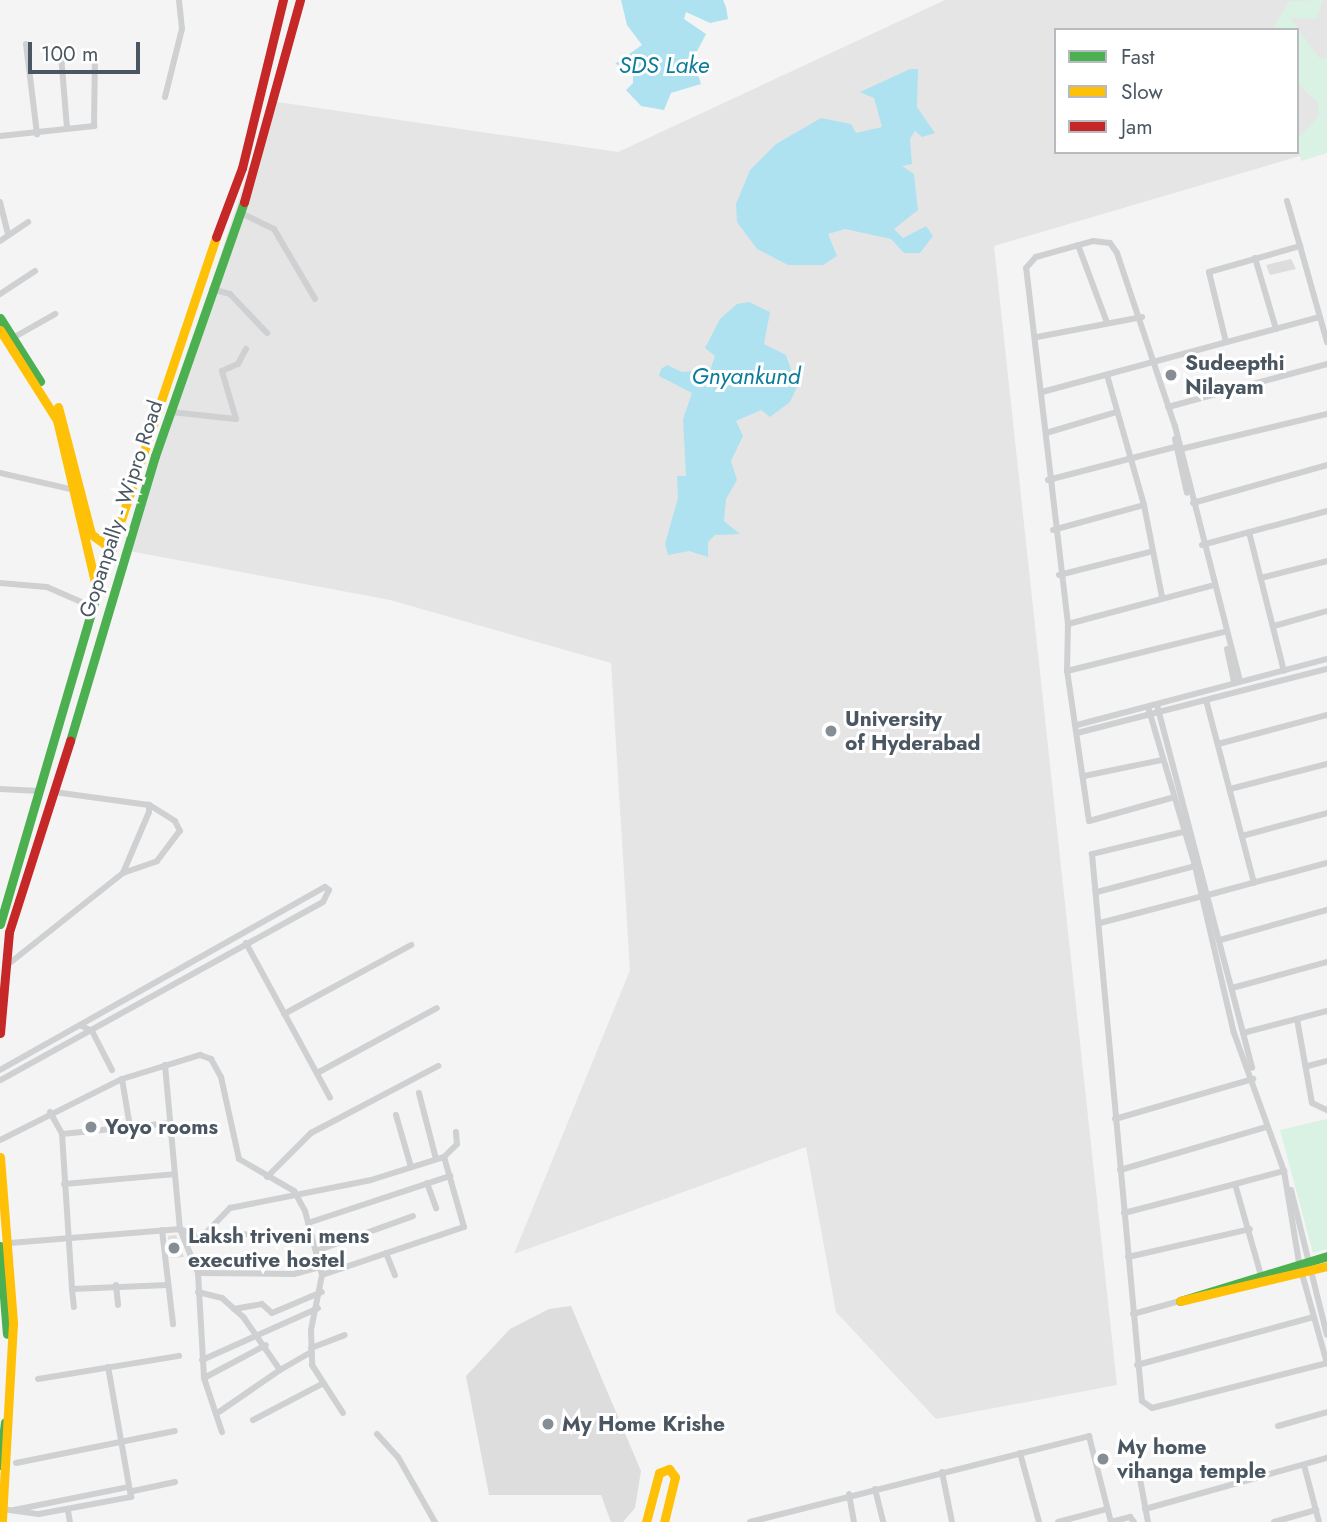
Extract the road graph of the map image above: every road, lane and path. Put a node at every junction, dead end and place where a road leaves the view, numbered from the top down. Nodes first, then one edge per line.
1 (179, 0) edge
2 (283, 0) edge
3 (300, 0) edge
4 (26, 44) dead end
5 (61, 55) dead end
6 (94, 58) dead end
7 (165, 97) dead end
8 (67, 128) junction
9 (37, 134) junction
10 (0, 136) edge
11 (1287, 201) dead end
12 (0, 202) edge
13 (241, 214) junction
14 (0, 215) edge
15 (28, 222) dead end
16 (8, 235) junction
17 (0, 241) edge
18 (1078, 245) junction
19 (1300, 246) junction
20 (1255, 258) junction
21 (35, 271) dead end
22 (212, 289) junction
23 (0, 294) edge
24 (315, 299) dead end
25 (55, 314) dead end
26 (0, 317) edge
27 (1142, 317) junction
28 (1320, 317) junction
29 (1107, 320) junction
30 (1276, 329) junction
31 (0, 330) edge
32 (267, 333) dead end
33 (1037, 337) junction
34 (10, 340) junction
35 (1226, 342) junction
36 (1327, 342) edge
37 (246, 349) dead end
38 (1154, 362) junction
39 (1327, 364) edge
40 (1107, 375) junction
41 (164, 383) junction
42 (178, 387) junction
43 (1042, 392) junction
44 (160, 396) junction
45 (174, 401) junction
46 (1168, 407) junction
47 (171, 412) junction
48 (1118, 412) junction
49 (1327, 414) edge
50 (1045, 433) junction
51 (1178, 448) junction
52 (1130, 458) junction
53 (1327, 465) edge
54 (0, 473) edge
55 (1048, 480) junction
56 (75, 490) junction
57 (1194, 503) junction
58 (1144, 505) junction
59 (1327, 512) edge
60 (1053, 530) junction
61 (1249, 533) junction
62 (1203, 545) junction
63 (112, 550) junction
64 (1150, 552) junction
65 (1327, 561) edge
66 (1059, 575) junction
67 (1261, 578) junction
68 (0, 583) edge
69 (1211, 586) junction
70 (97, 591) junction
71 (1162, 597) junction
72 (93, 607) junction
73 (1327, 611) edge
74 (1068, 624) junction
75 (1274, 626) junction
76 (1223, 632) junction
77 (1327, 659) edge
78 (1327, 669) edge
79 (1284, 670) junction
80 (1067, 671) junction
81 (1286, 680) junction
82 (1237, 682) junction
83 (1238, 692) junction
84 (1206, 700) junction
85 (1157, 705) junction
86 (1148, 707) junction
87 (1159, 713) junction
88 (1151, 715) junction
89 (1327, 715) edge
90 (1077, 725) junction
91 (1077, 733) junction
92 (1219, 744) junction
93 (1162, 760) junction
94 (1327, 764) edge
95 (1084, 776) junction
96 (0, 789) edge
97 (1230, 789) junction
98 (39, 791) junction
99 (54, 792) junction
100 (1171, 798) junction
101 (149, 805) junction
102 (1327, 813) edge
103 (1183, 832) junction
104 (1242, 836) junction
105 (1327, 863) edge
106 (1195, 866) junction
107 (123, 873) junction
108 (1203, 880) junction
109 (1195, 882) junction
110 (1254, 883) junction
111 (1097, 892) junction
112 (1208, 895) junction
113 (1199, 897) junction
114 (1327, 911) edge
115 (1100, 923) junction
116 (0, 924) edge
117 (241, 935) junction
118 (1220, 940) junction
119 (247, 945) junction
120 (411, 945) dead end
121 (1327, 962) edge
122 (5, 967) junction
123 (1231, 988) junction
124 (437, 1008) dead end
125 (1327, 1011) edge
126 (284, 1014) junction
127 (1297, 1019) junction
128 (80, 1025) junction
129 (92, 1031) junction
130 (0, 1033) edge
131 (1243, 1033) junction
132 (1327, 1061) edge
133 (165, 1065) junction
134 (438, 1066) dead end
135 (1308, 1066) junction
136 (0, 1070) edge
137 (112, 1070) dead end
138 (319, 1072) junction
139 (122, 1079) junction
140 (1253, 1079) junction
141 (0, 1080) edge
142 (419, 1093) dead end
143 (330, 1098) dead end
144 (1327, 1110) edge
145 (51, 1112) junction
146 (396, 1115) dead end
147 (1115, 1119) junction
148 (170, 1123) junction
149 (130, 1127) junction
150 (1266, 1127) junction
151 (456, 1132) dead end
152 (61, 1134) junction
153 (0, 1139) edge
154 (0, 1157) edge
155 (444, 1157) junction
156 (436, 1159) junction
157 (411, 1167) junction
158 (1120, 1170) junction
159 (1284, 1171) junction
160 (175, 1174) junction
161 (450, 1176) junction
162 (267, 1177) junction
163 (1, 1178) edge
164 (427, 1183) junction
165 (64, 1184) junction
166 (1235, 1184) junction
167 (293, 1191) junction
168 (436, 1208) dead end
169 (1124, 1213) junction
170 (413, 1216) dead end
171 (308, 1223) junction
172 (180, 1228) junction
173 (1250, 1229) junction
174 (162, 1230) junction
175 (205, 1233) junction
176 (68, 1237) junction
177 (312, 1237) junction
178 (3, 1247) edge
179 (316, 1251) junction
180 (386, 1253) junction
181 (1327, 1256) edge
182 (1128, 1257) junction
183 (1327, 1266) edge
184 (321, 1267) junction
185 (1304, 1267) junction
186 (198, 1272) junction
187 (323, 1275) junction
188 (395, 1275) dead end
189 (1261, 1275) junction
190 (116, 1284) junction
191 (168, 1284) junction
192 (72, 1289) junction
193 (198, 1292) junction
194 (322, 1292) junction
195 (1180, 1301) junction
196 (118, 1305) dead end
197 (74, 1307) dead end
198 (318, 1308) junction
199 (3, 1309) edge
200 (234, 1309) junction
201 (1133, 1314) junction
202 (1314, 1317) junction
203 (173, 1324) dead end
204 (258, 1334) junction
205 (4, 1335) edge
206 (345, 1335) dead end
207 (1327, 1335) edge
208 (266, 1345) junction
209 (311, 1350) junction
210 (179, 1356) dead end
211 (202, 1360) junction
212 (1327, 1363) edge
213 (1137, 1366) junction
214 (108, 1367) junction
215 (280, 1370) junction
216 (204, 1378) junction
217 (38, 1379) dead end
218 (321, 1384) junction
219 (1327, 1412) edge
220 (343, 1413) dead end
221 (3, 1414) edge
222 (216, 1414) junction
223 (253, 1420) dead end
224 (1278, 1426) dead end
225 (175, 1431) dead end
226 (222, 1432) dead end
227 (377, 1434) dead end
228 (119, 1442) junction
229 (1020, 1453) junction
230 (1327, 1458) edge
231 (16, 1463) dead end
232 (0, 1465) edge
233 (1304, 1465) junction
234 (942, 1472) junction
235 (1139, 1479) dead end
236 (175, 1482) dead end
237 (130, 1489) junction
238 (875, 1489) junction
239 (849, 1494) junction
240 (2, 1509) edge
241 (1107, 1509) junction
242 (1145, 1509) junction
243 (14, 1510) junction
244 (1316, 1510) junction
245 (68, 1511) junction
246 (667, 1519) edge
247 (767, 1520) edge
248 (2, 1522) edge
249 (70, 1522) edge
250 (435, 1522) edge
251 (646, 1522) edge
252 (750, 1522) edge
253 (854, 1522) edge
254 (883, 1522) edge
255 (953, 1522) edge
256 (1039, 1522) edge
257 (1058, 1522) edge
258 (1111, 1522) edge
259 (1134, 1522) edge
260 (1148, 1522) edge
261 (1274, 1522) edge
262 (1319, 1522) edge

1 - 7 street
2 - 41 main road, Gopanpally - Wipro Road
3 - 13 main road, Gopanpally - Wipro Road
4 - 9 street
5 - 8 street
6 - 8 street
8 - 9 street
9 - 10 street
11 - 19 street
12 - 14 street
13 - 22 main road, Gopanpally - Wipro Road
13 - 24 street
14 - 16 street
15 - 16 street
16 - 17 street
18 - 27 street
18 - 29 street
18 - 33 street
19 - 20 street
19 - 28 street
20 - 30 street
20 - 35 street
21 - 23 street
22 - 32 street
22 - 42 main road, Gopanpally - Wipro Road
25 - 34 street
26 - 34 main road
27 - 29 street
27 - 38 street
28 - 30 street
28 - 36 street
29 - 33 street
30 - 35 street
31 - 34 main road
33 - 43 street
34 - 56 main road
34 - 63 main road
35 - 38 street
37 - 47 street
38 - 40 street
38 - 46 street
39 - 46 street
40 - 43 street
40 - 48 street
41 - 42 main road
41 - 44 main road, Gopanpally - Wipro Road
42 - 45 main road, Gopanpally - Wipro Road
43 - 50 street
44 - 45 main road
44 - 63 main road, Gopanpally - Wipro Road
45 - 47 main road, Gopanpally - Wipro Road
46 - 51 street
47 - 99 main road, Gopanpally - Wipro Road
48 - 50 street
48 - 52 street
49 - 51 street
50 - 55 street
51 - 52 street
51 - 57 street
51 - 62 street
52 - 55 street
52 - 58 street
53 - 57 street
54 - 56 street
55 - 60 street
56 - 70 main road
57 - 62 street
58 - 60 street
58 - 64 street
59 - 61 street
60 - 66 street
61 - 62 street
61 - 67 street
62 - 69 street
62 - 82 street
63 - 70 main road, Gopanpally - Wipro Road
64 - 66 street
64 - 71 street
65 - 67 street
66 - 74 street
67 - 75 street
68 - 72 street
69 - 71 street
69 - 76 street
70 - 72 main road, Gopanpally - Wipro Road
71 - 74 street
72 - 98 main road, Gopanpally - Wipro Road
73 - 75 street
74 - 80 street
75 - 79 street
76 - 80 street
76 - 82 street
77 - 79 street
78 - 81 street
79 - 81 street
79 - 82 street
80 - 90 street
81 - 83 street
82 - 83 street
82 - 85 street
83 - 84 street
84 - 87 street
84 - 92 street
85 - 86 street
85 - 87 street
86 - 88 street
86 - 90 street
87 - 88 street
87 - 108 street
88 - 91 street
88 - 93 street
89 - 92 street
90 - 91 street
91 - 95 street
92 - 97 street
93 - 95 street
93 - 100 street
94 - 97 street
95 - 100 street
96 - 98 street
97 - 104 street
98 - 116 main road, Gopanpally - Wipro Road
99 - 101 street
99 - 122 main road, Gopanpally - Wipro Road
100 - 103 street
101 - 107 street
101 - 107 street
102 - 104 street
103 - 106 street
103 - 111 street
104 - 110 street
105 - 110 street
106 - 109 street
106 - 111 street
107 - 122 street
108 - 109 street
108 - 112 street
109 - 113 street
110 - 112 street
111 - 115 street
112 - 118 street
113 - 115 street
113 - 140 street
114 - 118 street
115 - 147 street
117 - 119 street
117 - 119 street
117 - 128 street
118 - 123 street
119 - 126 street
119 - 129 street
120 - 126 street
121 - 123 street
122 - 130 main road, Gopanpally - Wipro Road
123 - 131 street
124 - 138 street
125 - 127 street
126 - 138 street
127 - 131 street
127 - 135 street
128 - 129 street
128 - 136 street
129 - 137 street
129 - 141 street
131 - 185 street
132 - 135 street
133 - 139 street
133 - 148 street
133 - 162 street
134 - 162 street
135 - 144 street
138 - 143 street
139 - 145 street
139 - 149 street
140 - 147 street
140 - 150 street
142 - 156 street
145 - 152 street
145 - 153 street
146 - 157 street
147 - 158 street
148 - 149 street
148 - 160 street
149 - 152 street
150 - 158 street
150 - 159 street
151 - 155 street
152 - 165 street
154 - 163 main road
155 - 156 street
155 - 161 street
156 - 157 street
157 - 167 street
158 - 169 street
159 - 166 street
159 - 185 street
160 - 165 street
160 - 172 street
161 - 164 street
161 - 180 street
162 - 167 street
163 - 178 main road
164 - 168 street
164 - 171 street
165 - 176 street
166 - 169 street
166 - 173 street
167 - 171 street
167 - 175 street
169 - 182 street
170 - 179 street
171 - 177 street
172 - 174 street
172 - 175 street
172 - 186 street
173 - 182 street
173 - 189 street
174 - 176 street
174 - 191 street
175 - 177 street
176 - 178 street
176 - 192 street
177 - 179 street
178 - 199 main road
178 - 240 main road
179 - 184 street
180 - 187 street
180 - 188 street
181 - 185 main road
182 - 201 street
183 - 185 main road
184 - 186 street
184 - 187 street
185 - 189 main road
185 - 195 main road
185 - 202 street
185 - 207 street
186 - 193 street
187 - 194 street
189 - 195 main road
190 - 191 street
190 - 192 street
190 - 196 street
191 - 203 street
192 - 197 street
193 - 200 street
193 - 211 street
194 - 198 street
194 - 200 street
195 - 201 street
198 - 204 street
198 - 209 street
199 - 205 main road
200 - 204 street
201 - 213 street
202 - 212 street
202 - 213 street
204 - 208 street
204 - 211 street
205 - 221 main road
206 - 209 street
208 - 215 street
208 - 216 street
209 - 215 street
209 - 218 street
210 - 214 street
211 - 216 street
212 - 213 street
214 - 217 street
214 - 228 street
215 - 222 street
216 - 222 street
218 - 220 street
218 - 223 street
219 - 224 street
221 - 232 main road
222 - 226 street
225 - 228 street
227 - 250 street
228 - 231 street
228 - 237 street
229 - 234 street
229 - 241 street
229 - 256 street
230 - 233 street
233 - 242 street
233 - 244 street
234 - 238 street
234 - 255 street
235 - 242 street
236 - 237 street
237 - 243 street
237 - 245 street
238 - 239 street
238 - 254 street
239 - 247 street
239 - 253 street
240 - 243 street
240 - 248 main road
241 - 257 street
241 - 258 street
242 - 260 street
243 - 245 street
244 - 261 street
244 - 262 street
245 - 249 street
246 - 251 main road
247 - 252 street
258 - 259 street

